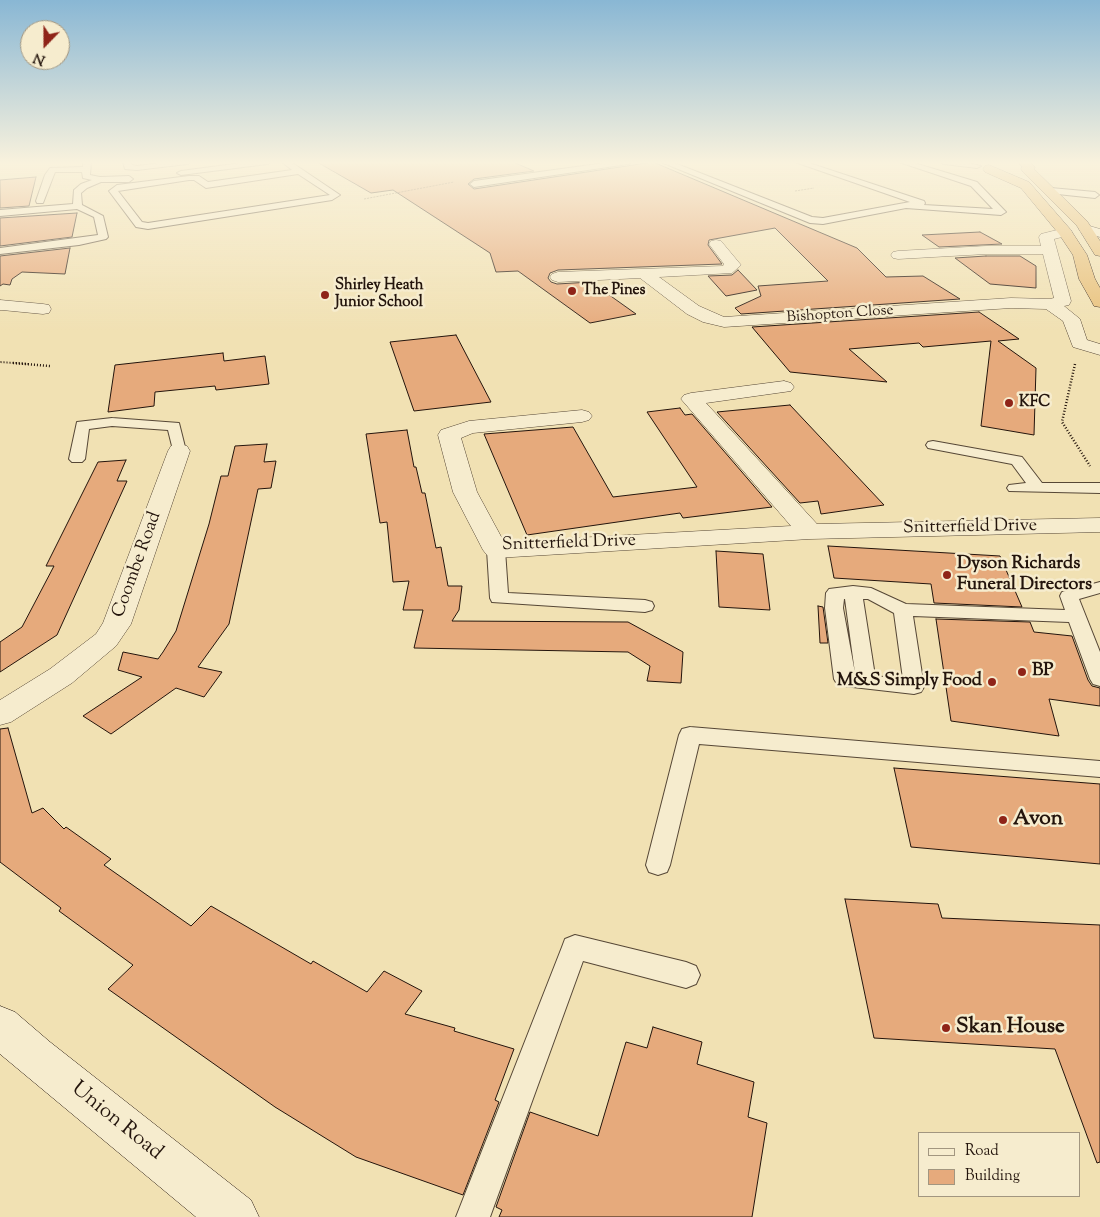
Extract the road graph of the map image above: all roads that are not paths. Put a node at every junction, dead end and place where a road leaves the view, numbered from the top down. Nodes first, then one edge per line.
1 (99, 219) edge
2 (134, 219) edge
3 (194, 219) edge
4 (807, 219) edge
5 (836, 219) edge
6 (1054, 219) edge
7 (1077, 219) edge
8 (1065, 232) junction
9 (1097, 240) edge
10 (918, 241) dead end
11 (716, 244) dead end
12 (1050, 250) junction
13 (0, 251) edge
14 (930, 253) junction
15 (898, 255) dead end
16 (643, 273) junction
17 (558, 277) dead end
18 (1094, 280) edge
19 (17, 294) dead end
20 (1100, 302) edge
21 (1050, 304) junction
22 (1, 306) edge
23 (43, 309) dead end
24 (1100, 350) edge
25 (784, 387) dead end
26 (582, 416) dead end
27 (933, 445) dead end
28 (179, 451) joint
29 (76, 459) dead end
30 (1015, 488) dead end
31 (1037, 488) junction
32 (1100, 488) edge
33 (1100, 525) edge
34 (810, 532) junction
35 (496, 550) junction
36 (1100, 587) edge
37 (645, 606) dead end
38 (903, 610) junction
39 (1077, 616) junction
40 (1100, 680) edge
41 (0, 714) edge
42 (1100, 769) edge
43 (658, 865) dead end
44 (686, 975) dead end
45 (0, 1026) edge
46 (234, 1217) edge
47 (473, 1217) edge

1 - 13 lane
2 - 3 lane
4 - 5 lane
6 - 8 highway
7 - 9 highway
8 - 12 street
8 - 18 highway
10 - 14 street
11 - 16 street
12 - 14 street
12 - 21 street
14 - 15 street
16 - 17 street
16 - 21 street, Bishopton Close
18 - 20 highway
19 - 22 street
21 - 24 street
22 - 23 street
25 - 34 street
26 - 35 street, Snitterfield Drive
27 - 31 lane
28 - 29 lane
28 - 41 street, Coombe Road
30 - 31 lane
31 - 32 lane
33 - 34 street, Snitterfield Drive
34 - 35 street, Snitterfield Drive
35 - 37 lane
36 - 39 lane
38 - 38 lane
38 - 39 lane
39 - 40 lane
42 - 43 lane
44 - 47 lane
45 - 46 street, Union Road

